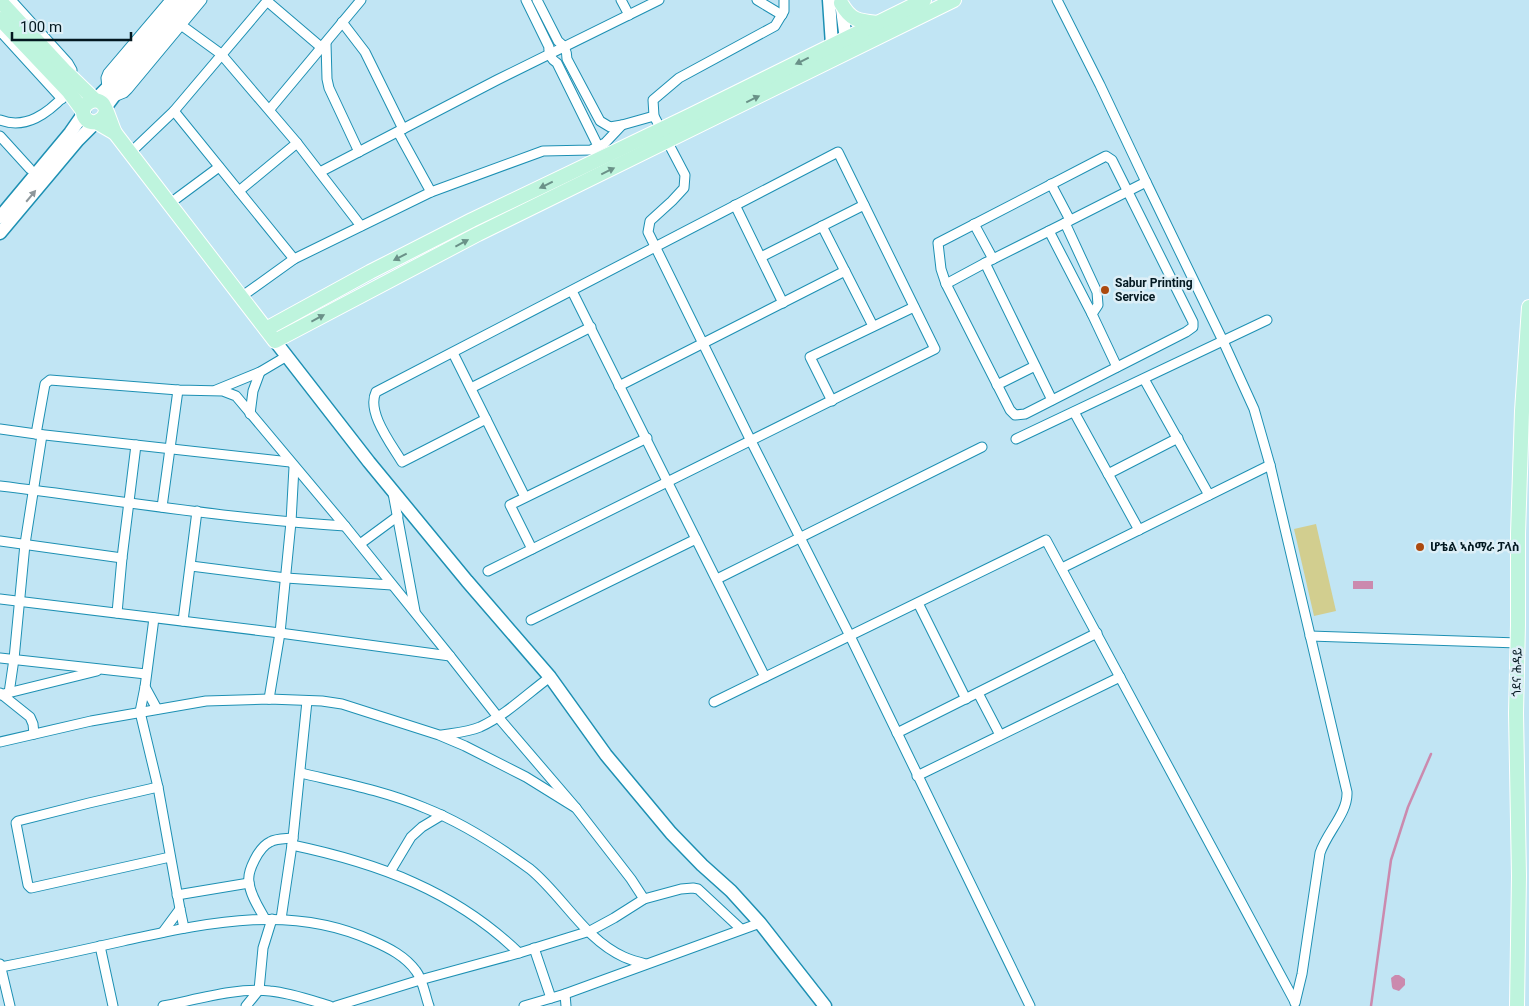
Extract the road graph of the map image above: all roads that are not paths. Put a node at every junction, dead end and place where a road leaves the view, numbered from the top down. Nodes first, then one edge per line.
1 (11, 0) edge
2 (170, 0) edge
3 (180, 0) edge
4 (193, 0) edge
5 (202, 0) edge
6 (268, 0) edge
7 (361, 0) edge
8 (526, 0) edge
9 (538, 0) edge
10 (621, 0) edge
11 (659, 0) edge
12 (757, 0) edge
13 (784, 0) edge
14 (924, 0) edge
15 (954, 0) edge
16 (1057, 0) edge
17 (0, 1) edge
18 (837, 1) edge
19 (629, 15) junction
20 (782, 15) junction
21 (0, 19) edge
22 (342, 22) junction
23 (879, 23) junction
24 (181, 25) junction
25 (0, 31) edge
26 (324, 45) junction
27 (832, 45) junction
28 (847, 45) junction
29 (564, 47) junction
30 (221, 54) junction
31 (550, 54) junction
32 (70, 77) junction
33 (110, 92) junction
34 (66, 95) junction
35 (102, 106) junction
36 (270, 110) junction
37 (174, 111) junction
38 (83, 112) junction
39 (654, 116) junction
40 (0, 120) edge
41 (96, 123) junction
42 (622, 125) junction
43 (400, 130) junction
44 (115, 133) junction
45 (664, 135) junction
46 (0, 136) edge
47 (297, 143) junction
48 (598, 146) junction
49 (359, 152) junction
50 (130, 153) junction
51 (218, 167) junction
52 (30, 169) dead end
53 (320, 172) junction
54 (1146, 182) junction
55 (1051, 184) junction
56 (239, 191) junction
57 (431, 192) junction
58 (1128, 192) junction
59 (169, 204) junction
60 (864, 204) junction
61 (735, 206) junction
62 (0, 217) edge
63 (1067, 222) junction
64 (974, 224) junction
65 (361, 226) junction
66 (822, 226) junction
67 (1049, 230) junction
68 (0, 233) edge
69 (656, 246) junction
70 (761, 257) junction
71 (294, 259) junction
72 (989, 261) junction
73 (845, 272) junction
74 (946, 284) junction
75 (572, 291) junction
76 (241, 297) junction
77 (784, 303) junction
78 (914, 307) junction
79 (1529, 308) edge
80 (1092, 314) junction
81 (1267, 320) dead end
82 (873, 326) junction
83 (591, 327) junction
84 (266, 329) junction
85 (275, 341) junction
86 (1223, 341) junction
87 (703, 344) junction
88 (453, 353) junction
89 (288, 356) junction
90 (1034, 366) junction
91 (1117, 367) junction
92 (260, 372) junction
93 (1144, 378) junction
94 (997, 385) junction
95 (620, 386) junction
96 (471, 388) junction
97 (178, 390) junction
98 (213, 391) junction
99 (832, 400) junction
100 (1052, 400) junction
101 (1074, 412) junction
102 (250, 414) junction
103 (486, 419) junction
104 (0, 429) edge
105 (39, 434) junction
106 (647, 438) junction
107 (1178, 438) junction
108 (1016, 439) dead end
109 (751, 441) junction
110 (136, 445) junction
111 (982, 447) dead end
112 (170, 449) junction
113 (292, 464) junction
114 (1270, 465) junction
115 (1108, 474) junction
116 (668, 482) junction
117 (0, 486) edge
118 (33, 490) junction
119 (393, 491) junction
120 (1209, 495) junction
121 (526, 497) junction
122 (129, 503) junction
123 (162, 507) junction
124 (197, 511) junction
125 (398, 516) junction
126 (291, 522) junction
127 (345, 526) junction
128 (1139, 530) junction
129 (800, 538) junction
130 (696, 539) junction
131 (0, 541) edge
132 (25, 544) junction
133 (360, 544) junction
134 (532, 549) junction
135 (122, 558) junction
136 (190, 566) junction
137 (1062, 568) junction
138 (488, 571) dead end
139 (286, 578) junction
140 (717, 580) junction
141 (392, 585) junction
142 (0, 599) edge
143 (18, 601) junction
144 (918, 603) junction
145 (117, 613) junction
146 (416, 614) junction
147 (154, 618) junction
148 (531, 620) dead end
149 (183, 621) junction
150 (280, 632) junction
151 (1097, 633) junction
152 (850, 636) junction
153 (1310, 636) junction
154 (1518, 643) junction
155 (450, 656) junction
156 (0, 658) edge
157 (14, 660) junction
158 (102, 670) junction
159 (146, 674) junction
160 (1120, 676) junction
161 (550, 677) junction
162 (765, 678) junction
163 (145, 686) junction
164 (978, 692) junction
165 (3, 694) edge
166 (268, 699) junction
167 (966, 699) junction
168 (307, 701) junction
169 (714, 702) dead end
170 (157, 709) junction
171 (140, 712) junction
172 (498, 718) junction
173 (896, 733) junction
174 (34, 734) junction
175 (439, 735) junction
176 (1000, 735) junction
177 (0, 742) edge
178 (300, 773) junction
179 (917, 776) junction
180 (158, 788) junction
181 (576, 808) junction
182 (442, 815) junction
183 (293, 842) junction
184 (170, 858) junction
185 (390, 872) junction
186 (1524, 876) edge
187 (249, 884) junction
188 (177, 895) junction
189 (644, 899) junction
190 (180, 910) junction
191 (272, 919) junction
192 (760, 923) junction
193 (184, 928) junction
194 (741, 929) junction
195 (590, 931) junction
196 (164, 932) junction
197 (100, 946) junction
198 (534, 948) junction
199 (519, 953) junction
200 (646, 964) junction
201 (0, 966) edge
202 (420, 980) junction
203 (259, 990) junction
204 (3, 993) edge
205 (565, 994) junction
206 (551, 998) junction
207 (205, 1002) edge
208 (1295, 1004) edge
209 (10, 1006) edge
210 (113, 1006) edge
211 (163, 1006) edge
212 (246, 1006) edge
213 (330, 1006) edge
214 (336, 1006) edge
215 (429, 1006) edge
216 (524, 1006) edge
217 (566, 1006) edge
218 (825, 1006) edge
219 (1030, 1006) edge
220 (1517, 1006) edge

1 - 32 street
2 - 33 street
3 - 33 street
4 - 33 street
5 - 24 street
6 - 26 street
6 - 30 street
7 - 22 street
8 - 31 street
9 - 29 street
10 - 19 street
11 - 19 street
12 - 20 street
13 - 20 street
14 - 23 main road
15 - 28 main road
16 - 54 street
17 - 32 main road
18 - 23 main road
18 - 27 street
18 - 28 street
19 - 29 street
20 - 39 street
21 - 34 main road
22 - 26 street
22 - 43 street
23 - 28 main road
24 - 30 street
24 - 33 street
25 - 34 street
26 - 36 street
26 - 49 street
27 - 28 main road
27 -> 45 main road
45 -> 28 main road
29 - 31 street
29 - 42 street
30 - 36 street
30 - 37 street
31 - 43 street
31 - 48 street
32 - 35 main road
33 - 35 street
34 - 38 main road
34 - 40 street
35 - 38 main road
35 - 41 main road
35 - 44 main road
36 - 47 street
37 - 50 street
37 - 51 street
38 - 41 main road
38 - 62 street
39 - 42 street
39 - 45 street
41 - 44 main road
68 -> 41 street
42 - 48 street
43 - 49 street
43 - 57 street
44 - 50 main road
45 - 69 street
45 -> 84 main road
85 -> 45 main road
46 - 52 street
47 - 53 street
47 - 56 street
48 - 57 street
49 - 53 street
50 - 59 main road
51 - 56 street
51 - 59 street
53 - 65 street
54 - 58 street
54 - 86 street
55 - 58 street
55 - 63 street
55 - 64 street
56 - 71 street
57 - 65 street
58 - 63 street
58 - 91 street
59 - 76 main road
60 - 61 street
60 - 66 street
60 - 78 street
61 - 69 street
61 - 70 street
63 - 67 street
63 - 80 street
64 - 72 street
64 - 74 street
65 - 71 street
66 - 70 street
66 - 73 street
67 - 72 street
67 - 80 street
69 - 75 street
69 - 87 street
70 - 77 street
71 - 76 street
72 - 74 street
72 - 90 street
73 - 77 street
73 - 82 street
74 - 94 street
75 - 83 street
75 - 88 street
76 - 84 main road
77 - 87 street
78 - 82 street
78 - 99 street
79 - 154 main road, ጎደና ሕዳይ
80 - 91 street
81 - 86 street
82 - 99 street
83 - 95 street
83 - 96 street
84 - 85 main road
85 - 89 street
86 - 93 street
86 - 114 street
87 - 95 street
87 - 109 street
88 - 96 street
88 - 103 street
89 - 92 street
89 - 119 street
90 - 94 street
90 - 100 street
91 - 100 street
92 - 98 street
92 - 102 street
93 - 101 street
93 - 107 street
94 - 100 street
95 - 106 street
96 - 103 street
97 - 98 street
97 - 105 street
97 - 112 street
98 - 102 street
99 - 109 street
101 - 108 street
101 - 115 street
102 - 113 street
103 - 121 street
104 - 105 street
105 - 110 street
105 - 118 street
106 - 116 street
106 - 121 street
107 - 115 street
107 - 120 street
109 - 116 street
109 - 129 street
110 - 112 street
110 - 122 street
111 - 129 street
112 - 113 street
112 - 123 street
113 - 126 street
113 - 127 street
114 - 120 street
114 - 153 street
115 - 128 street
116 - 130 street
116 - 134 street
117 - 118 street
118 - 122 street
118 - 132 street
119 - 125 street
119 - 161 street
120 - 128 street
121 - 134 street
122 - 123 street
122 - 135 street
123 - 124 street
124 - 126 street
124 - 136 street
125 - 133 street
125 - 146 street
126 - 127 street
126 - 139 street
127 - 133 street
128 - 137 street
129 - 140 street
129 - 152 street
130 - 140 street
130 - 148 street
131 - 132 street
132 - 135 street
132 - 143 street
133 - 141 street
134 - 138 street
135 - 145 street
136 - 139 street
136 - 149 street
137 - 144 street
137 - 151 street
139 - 141 street
139 - 150 street
140 - 162 street
141 - 146 street
142 - 143 street
143 - 145 street
143 - 157 street
144 - 152 street
144 - 167 street
145 - 147 street
146 - 155 street
147 - 149 street
147 - 159 street
149 - 150 street
150 - 155 street
150 - 166 street
151 - 160 street
151 - 164 street
152 - 162 street
152 - 173 street
153 - 154 street
153 - 208 street
154 - 186 main road, ጎደና ሕዳይ
155 - 172 street
156 - 157 street
157 - 158 street
157 - 165 street
158 - 159 street
158 - 165 street
159 - 163 street
160 - 176 street
160 - 208 street
161 - 172 street
161 - 192 street
162 - 169 street
163 - 170 street
163 - 171 street
164 - 167 street
164 - 176 street
165 - 174 street
166 - 168 street
166 - 170 street
167 - 173 street
168 - 175 street
168 - 178 street
170 - 171 street
171 - 174 street
171 - 180 street
172 - 175 street
172 - 181 street
173 - 179 street
174 - 177 street
175 - 181 street
176 - 179 street
178 - 182 street
178 - 183 street
179 - 219 street
180 - 184 street
180 - 184 street
181 - 189 street
182 - 185 street
182 - 195 street
183 - 185 street
183 - 187 street
183 - 191 street
184 - 188 street
185 - 199 street
186 - 220 main road, ጎደና ሕዳይ
187 - 188 street
187 - 191 street
188 - 190 street
189 - 194 street
189 - 195 street
190 - 193 street
190 - 196 street
191 - 193 street
191 - 202 street
191 - 203 street
192 - 194 street
192 - 218 street
193 - 196 street
194 - 200 street
195 - 198 street
195 - 200 street
196 - 197 street
197 - 201 street
197 - 210 street
198 - 199 street
198 - 206 street
199 - 202 street
200 - 205 street
201 - 204 street
202 - 214 street
202 - 215 street
203 - 207 street
203 - 212 street
203 - 213 street
204 - 209 street
205 - 206 street
205 - 217 street
206 - 216 street
207 - 211 street

